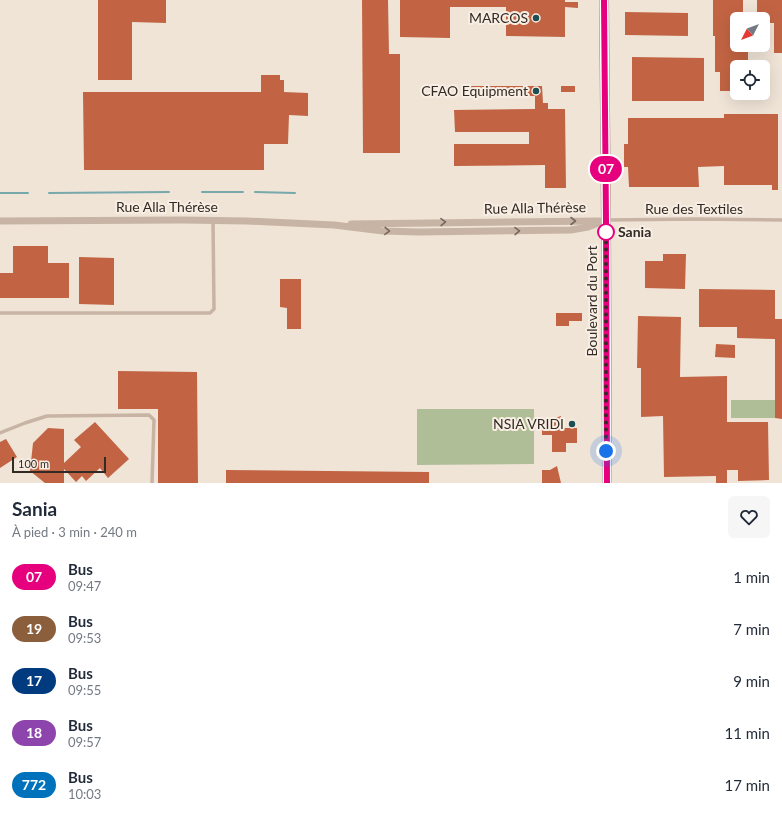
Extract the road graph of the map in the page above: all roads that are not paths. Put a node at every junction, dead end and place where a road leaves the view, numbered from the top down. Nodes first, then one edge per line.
1 (604, 0) edge
2 (213, 220) junction
3 (606, 220) junction
4 (782, 220) edge
5 (0, 221) edge
6 (0, 313) edge
7 (0, 433) edge
8 (152, 483) edge
9 (607, 483) edge

1 - 3 main road, Boulevard du Port
2 -> 3 street, Rue Alla Thérèse
2 - 5 street, Rue Alla Thérèse
2 - 6 lane
3 - 4 lane, Rue des Textiles
3 - 9 main road, Boulevard du Port
7 - 8 lane

